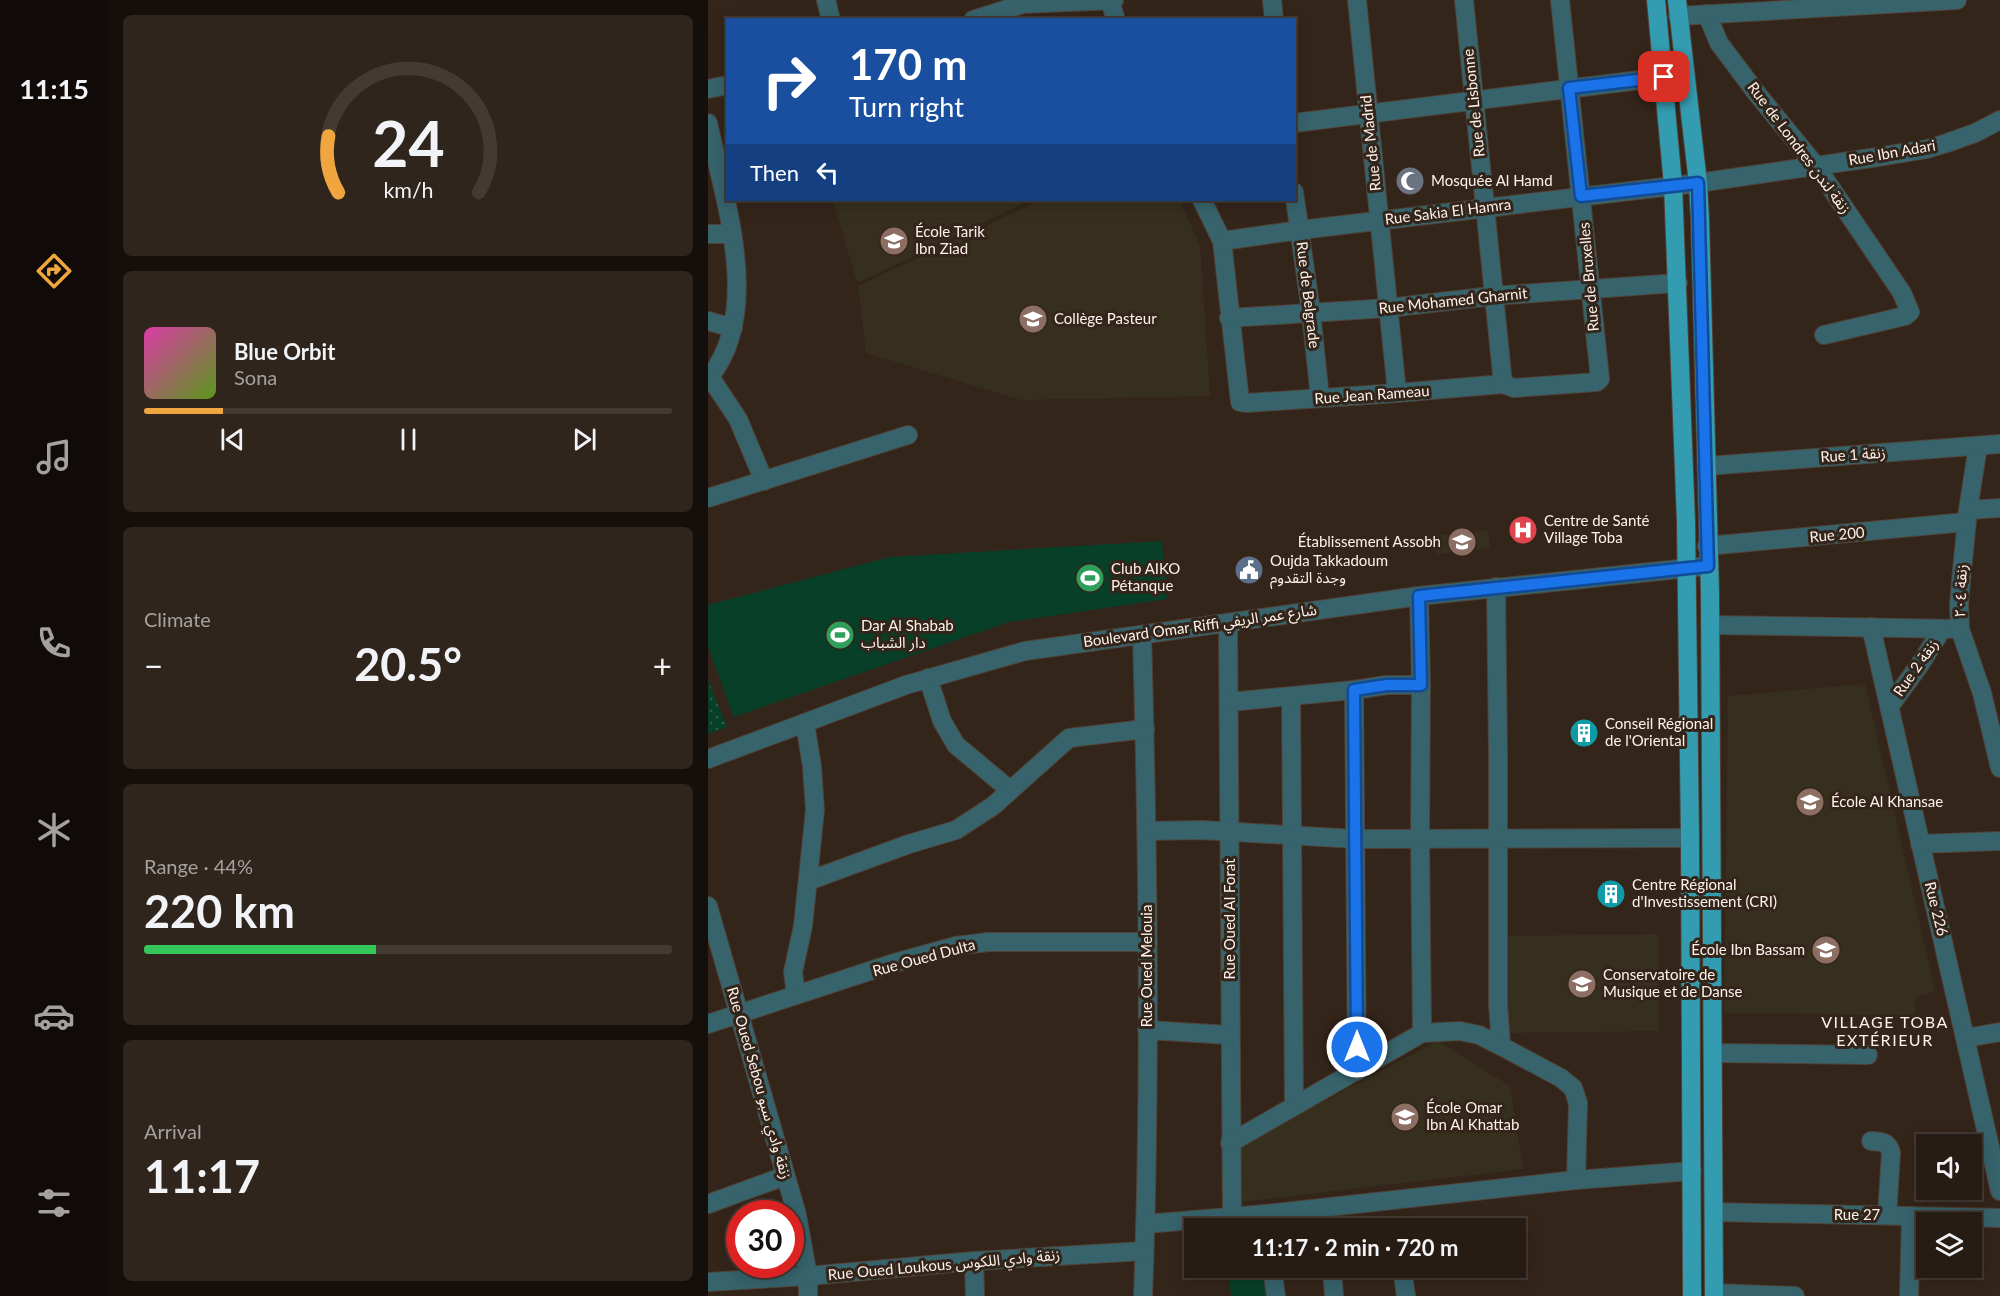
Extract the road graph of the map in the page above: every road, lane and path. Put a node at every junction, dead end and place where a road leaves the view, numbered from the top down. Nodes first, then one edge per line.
1 (826, 0) edge
2 (1112, 0) edge
3 (1272, 0) edge
4 (1357, 0) edge
5 (1464, 0) edge
6 (1560, 0) edge
7 (1656, 0) edge
8 (1957, 0) edge
9 (1917, 1) edge
10 (1023, 2) edge
11 (1677, 8) edge
12 (1707, 14) junction
13 (992, 16) edge
14 (830, 18) edge
15 (1116, 18) edge
16 (1274, 18) edge
17 (1664, 77) junction
18 (726, 85) edge
19 (1569, 88) junction
20 (708, 89) edge
21 (1474, 101) junction
22 (1369, 113) junction
23 (2000, 120) edge
24 (708, 123) edge
25 (1296, 123) edge
26 (1975, 133) junction
27 (2000, 137) edge
28 (1816, 166) junction
29 (1698, 183) junction
30 (1674, 185) junction
31 (1581, 196) junction
32 (1202, 201) edge
33 (1295, 201) edge
34 (1485, 208) junction
35 (1380, 220) junction
36 (1300, 230) junction
37 (708, 234) edge
38 (732, 234) junction
39 (1222, 241) junction
40 (1678, 283) junction
41 (1589, 289) junction
42 (1492, 296) junction
43 (1388, 308) junction
44 (1311, 312) junction
45 (1229, 318) junction
46 (708, 321) edge
47 (733, 328) junction
48 (1824, 335) dead end
49 (1599, 375) joint
50 (709, 378) edge
51 (1503, 384) junction
52 (1397, 393) junction
53 (1320, 398) junction
54 (908, 435) dead end
55 (2000, 444) edge
56 (1978, 446) junction
57 (1707, 466) junction
58 (764, 481) junction
59 (708, 498) edge
60 (2000, 508) edge
61 (1967, 516) junction
62 (1707, 546) junction
63 (1708, 566) junction
64 (1686, 567) junction
65 (1496, 587) junction
66 (1419, 596) junction
67 (1228, 623) junction
68 (1710, 625) junction
69 (1872, 627) junction
70 (1951, 629) junction
71 (1142, 635) junction
72 (928, 678) junction
73 (1421, 685) junction
74 (1354, 690) junction
75 (1291, 696) junction
76 (1228, 702) junction
77 (1889, 707) junction
78 (806, 723) junction
79 (1145, 729) junction
80 (708, 759) edge
81 (2000, 768) edge
82 (1010, 790) junction
83 (1147, 831) junction
84 (1230, 833) junction
85 (1292, 836) junction
86 (1498, 837) junction
87 (1690, 838) junction
88 (1356, 839) junction
89 (1420, 839) junction
90 (2000, 841) edge
91 (1920, 844) junction
92 (808, 881) junction
93 (708, 906) edge
94 (1148, 942) junction
95 (713, 945) edge
96 (796, 995) junction
97 (740, 1014) junction
98 (708, 1024) edge
99 (1147, 1030) junction
100 (2000, 1032) edge
101 (1422, 1033) junction
102 (1230, 1035) junction
103 (1965, 1038) junction
104 (1501, 1046) junction
105 (1714, 1053) junction
106 (1868, 1055) dead end
107 (1357, 1071) junction
108 (1294, 1105) junction
109 (1871, 1142) dead end
110 (1230, 1143) junction
111 (1692, 1171) junction
112 (785, 1176) junction
113 (1576, 1180) junction
114 (2000, 1191) edge
115 (708, 1204) edge
116 (1714, 1212) junction
117 (1887, 1215) junction
118 (1232, 1216) junction
119 (1911, 1216) junction
120 (1246, 1218) edge
121 (1290, 1218) edge
122 (2000, 1218) edge
123 (1145, 1224) junction
124 (1144, 1251) junction
125 (974, 1261) junction
126 (808, 1276) junction
127 (1273, 1278) edge
128 (1333, 1278) edge
129 (1403, 1278) edge
130 (708, 1282) edge
131 (727, 1288) edge
132 (1714, 1294) edge
133 (808, 1296) edge
134 (975, 1296) edge
135 (1143, 1296) edge
136 (1276, 1296) edge
137 (1334, 1296) edge
138 (1406, 1296) edge
139 (1692, 1296) edge
140 (1795, 1296) edge
141 (1910, 1296) edge

1 - 14 street
2 - 10 street
2 - 15 street
3 - 16 street
4 - 22 street, Rue de Madrid
5 - 21 street, Rue de Lisbonne
6 - 19 street, Rue de Bruxelles
7 - 17 main road
8 - 9 street
9 - 12 street
10 - 13 street
11 - 12 street
11 - 29 main road
12 - 28 street, Rue de Londres زنقة لندن
17 - 19 street
17 - 30 main road
18 - 20 street
19 - 21 street
19 - 31 street, Rue de Bruxelles
21 - 22 street
21 - 34 street, Rue de Lisbonne
22 - 25 street
22 - 35 street, Rue de Madrid
23 - 26 street, Rue Ibn Adari
24 - 38 street
26 - 27 street
26 - 28 street, Rue Ibn Adari
28 - 29 street, Rue Ibn Adari
28 - 48 street, Rue de Londres زنقة لندن
29 - 30 street, Rue Ibn Adari
29 - 57 main road
30 - 31 street, Rue Sakia El Hamra
30 - 40 main road
31 - 34 street, Rue Sakia El Hamra
31 - 41 street, Rue de Bruxelles
32 - 39 street
33 - 36 street, Rue de Belgrade
34 - 35 street, Rue Sakia El Hamra
34 - 42 street, Rue de Lisbonne
35 - 36 street, Rue Sakia El Hamra
35 - 43 street, Rue de Madrid
36 - 39 street, Rue Sakia El Hamra
36 - 44 street, Rue de Belgrade
37 - 38 street
38 - 47 street
39 - 45 street
40 - 41 street, Rue Mohamed Gharnit
40 - 64 main road
41 - 42 street, Rue Mohamed Gharnit
41 - 49 street, Rue de Bruxelles
42 - 43 street, Rue Mohamed Gharnit
42 - 51 street, Rue de Lisbonne
43 - 44 street, Rue Mohamed Gharnit
43 - 52 street, Rue de Madrid
44 - 45 street, Rue Mohamed Gharnit
44 - 53 street, Rue de Belgrade
45 - 53 street, Rue Jean Rameau
46 - 47 street
47 - 50 street
49 - 51 street, Rue Jean Rameau
50 - 58 street
51 - 52 street, Rue Jean Rameau
52 - 53 street, Rue Jean Rameau
54 - 58 street
55 - 56 street, Rue 1 زنقة
56 - 57 street, Rue 1 زنقة
56 - 61 street, زنقة ٢٠٤
57 - 62 main road
58 - 59 street
60 - 61 street, Rue 200
61 - 62 street, Rue 200
61 - 70 street, زنقة ٢٠٤
62 - 63 main road
63 - 64 street, Boulevard Omar Riffi شارع عمر الريفي
63 - 68 main road
64 - 65 street, Boulevard Omar Riffi شارع عمر الريفي
64 - 87 main road
65 - 66 street, Boulevard Omar Riffi شارع عمر الريفي
65 - 86 street
66 - 67 street, Boulevard Omar Riffi شارع عمر الريفي
66 - 73 street
67 - 71 street, Boulevard Omar Riffi شارع عمر الريفي
67 - 76 street, Rue Oued Al Forat
68 - 69 street
68 - 105 main road
69 - 70 street
69 - 77 street, Rue 226
70 - 77 street, Rue 2 زنقة
70 - 81 street, زنقة ٢٠٤
71 - 72 street, Boulevard Omar Riffi شارع عمر الريفي
71 - 79 street, Rue Oued Melouia
72 - 78 street, Boulevard Omar Riffi شارع عمر الريفي
72 - 82 street
73 - 74 street
73 - 89 street
74 - 75 street
74 - 88 street
75 - 76 street
75 - 85 street
76 - 84 street, Rue Oued Al Forat
77 - 91 street, Rue 226
78 - 80 street, Boulevard Omar Riffi شارع عمر الريفي
78 - 92 street
79 - 82 street
79 - 83 street, Rue Oued Melouia
82 - 92 street
83 - 84 street
83 - 94 street, Rue Oued Melouia
84 - 85 street
84 - 102 street, Rue Oued Al Forat
85 - 88 street
85 - 108 street
86 - 87 street
86 - 89 street
86 - 104 street
87 - 111 main road
88 - 89 street
88 - 107 street
89 - 101 street
90 - 91 street
91 - 103 street, Rue 226
92 - 96 street
93 - 95 street, Rue Oued Sebou زنقة وادي سبو
94 - 96 street, Rue Oued Dulta
94 - 99 street, Rue Oued Melouia
95 - 97 street, Rue Oued Sebou زنقة وادي سبو
96 - 97 street, Rue Oued Dulta
97 - 98 street, Rue Oued Dulta
97 - 112 street, Rue Oued Sebou زنقة وادي سبو
99 - 102 street
99 - 123 street, Rue Oued Melouia
100 - 103 street
101 - 104 street
101 - 107 street
102 - 110 street, Rue Oued Al Forat
103 - 114 street, Rue 226
104 - 113 street
105 - 106 street
105 - 116 main road
107 - 108 street
108 - 110 street
109 - 117 street
110 - 118 street, Rue Oued Al Forat
111 - 113 street
111 - 139 main road
112 - 115 street
112 - 126 street, Rue Oued Sebou زنقة وادي سبو
113 - 121 street
116 - 117 street, Rue 27
116 - 132 main road
117 - 119 street, Rue 27
118 - 120 street
118 - 123 street
119 - 122 street, Rue 27
119 - 141 street
123 - 124 street, Rue Oued Melouia
124 - 125 street, Rue Oued Loukous زنقة وادي اللكوس
124 - 135 street, Rue Oued Melouia
125 - 126 street, Rue Oued Loukous زنقة وادي اللكوس
125 - 134 street
126 - 131 street, Rue Oued Loukous زنقة وادي اللكوس
126 - 133 street, Rue Oued Sebou زنقة وادي سبو
127 - 136 street
128 - 137 street
129 - 138 street
130 - 131 street, Rue Oued Loukous زنقة وادي اللكوس
132 - 140 street

